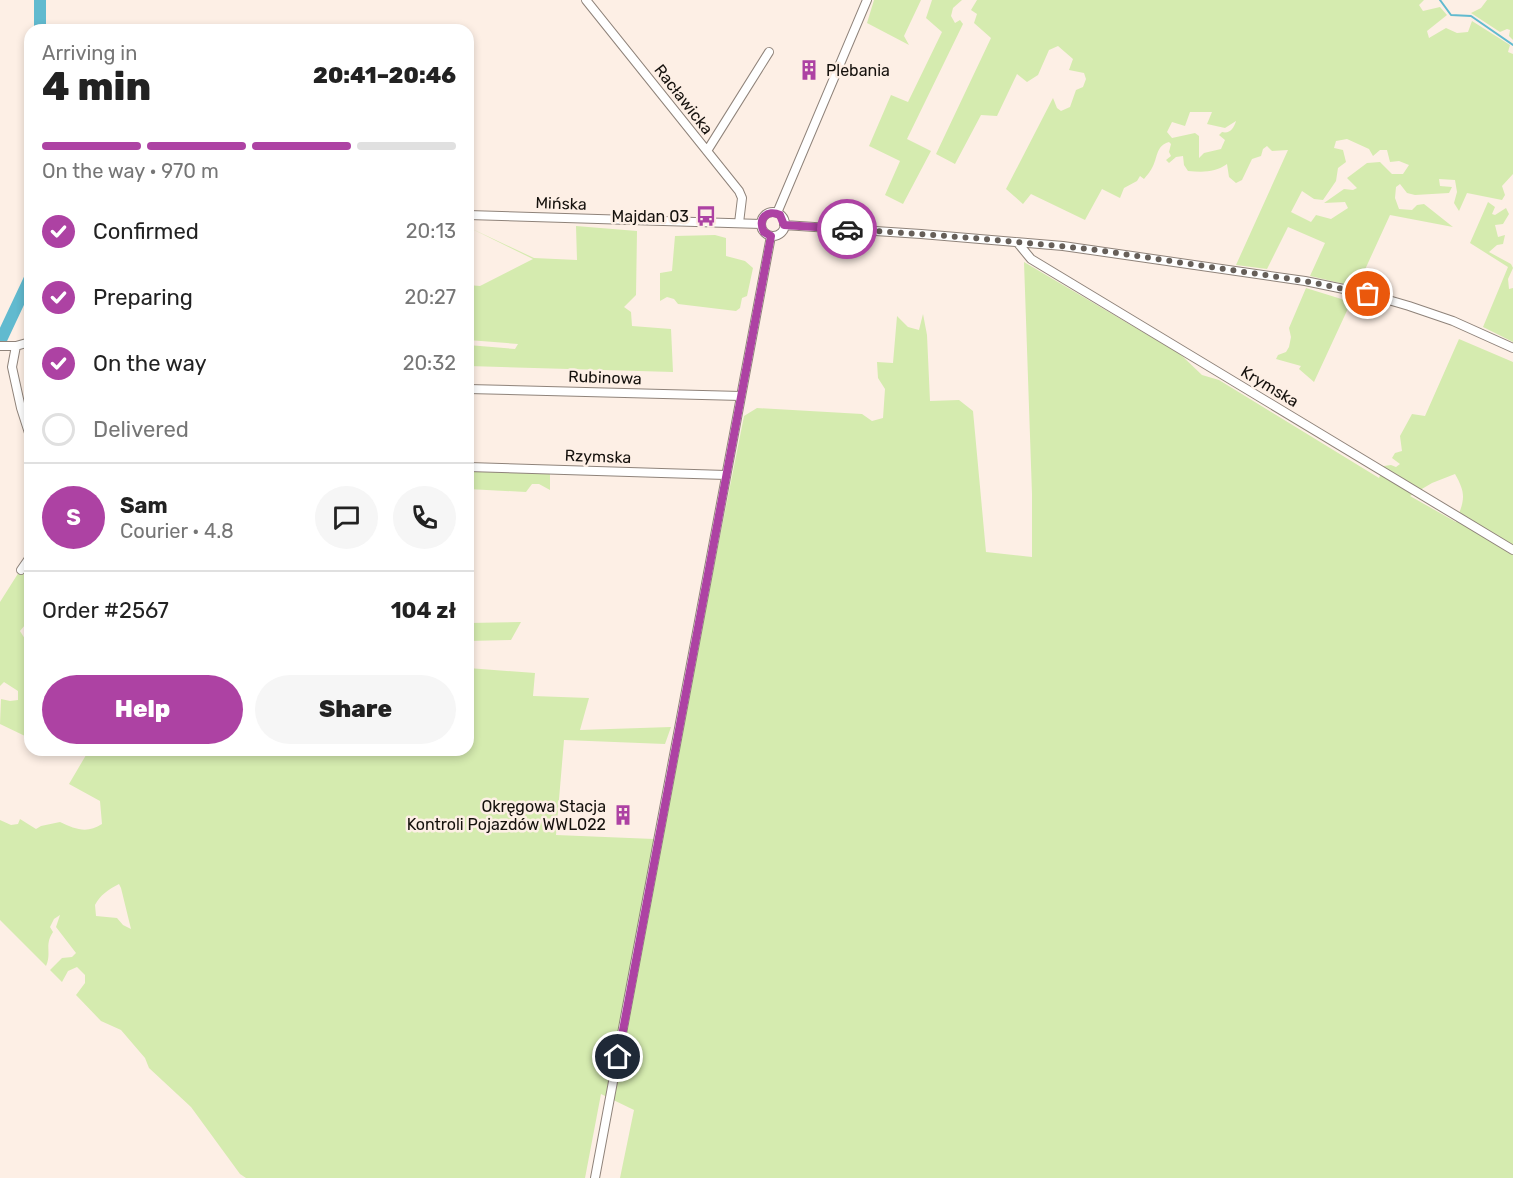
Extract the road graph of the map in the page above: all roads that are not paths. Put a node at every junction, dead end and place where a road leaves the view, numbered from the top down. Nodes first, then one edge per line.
1 (586, 0) edge
2 (867, 0) edge
3 (769, 52) dead end
4 (707, 151) junction
5 (777, 213) junction
6 (474, 215) edge
7 (739, 223) junction
8 (761, 224) junction
9 (784, 225) junction
10 (771, 236) junction
11 (1017, 242) junction
12 (24, 343) edge
13 (8, 346) edge
14 (1513, 348) edge
15 (474, 389) edge
16 (741, 396) junction
17 (24, 417) edge
18 (474, 467) edge
19 (726, 475) junction
20 (1513, 550) edge
21 (24, 566) edge
22 (21, 570) dead end
23 (595, 1178) edge

1 - 4 street, Racławicka
2 - 5 street
3 - 4 street
4 - 7 street, Racławicka
5 - 8 street
5 - 9 street
6 - 7 street, Mińska
7 - 8 street, Mińska
8 - 10 street
9 - 10 street
9 - 11 street
10 - 16 street
11 - 14 street
11 - 20 street, Krymska
12 - 13 street
13 - 17 street
15 - 16 street, Rubinowa
16 - 19 street
18 - 19 street, Rzymska
19 - 23 street
21 - 22 street

